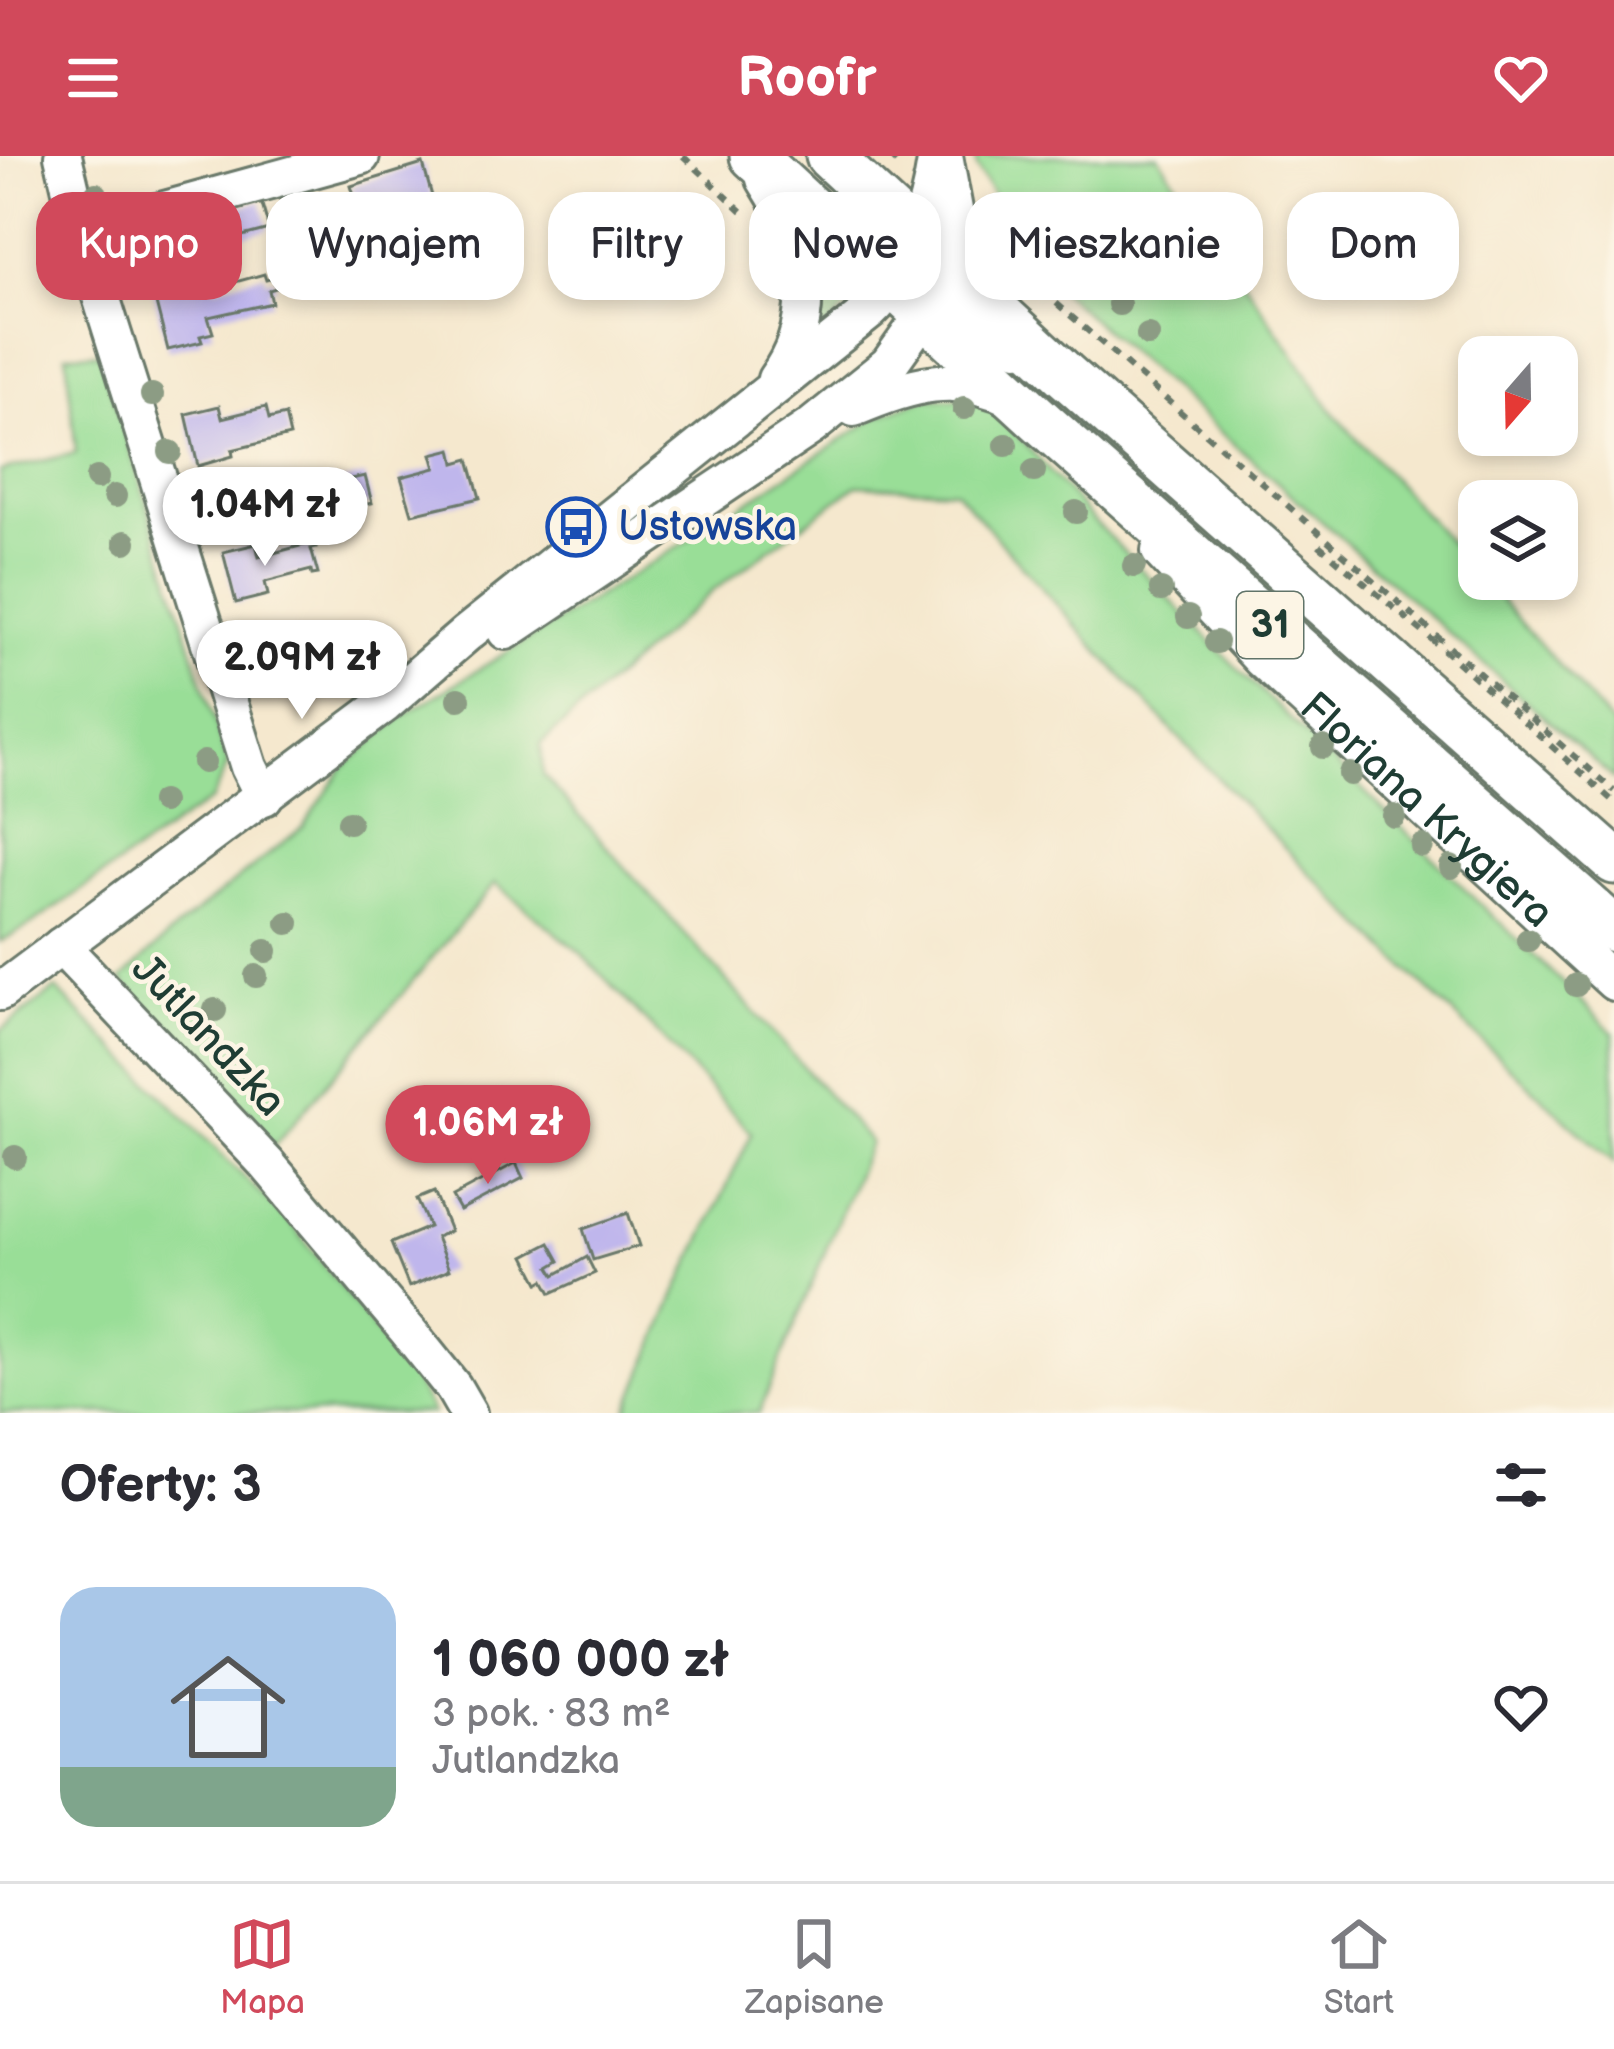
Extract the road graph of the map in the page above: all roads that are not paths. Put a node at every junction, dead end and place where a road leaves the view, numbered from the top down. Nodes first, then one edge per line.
1 (63, 156) edge
2 (361, 156) edge
3 (751, 156) edge
4 (829, 156) edge
5 (941, 156) edge
6 (71, 192) edge
7 (230, 192) edge
8 (792, 192) edge
9 (867, 192) edge
10 (929, 192) edge
11 (941, 250) edge
12 (102, 300) edge
13 (910, 300) edge
14 (912, 300) edge
15 (915, 300) edge
16 (917, 300) edge
17 (762, 397) junction
18 (1034, 415) junction
19 (812, 426) junction
20 (385, 704) junction
21 (264, 797) junction
22 (1614, 861) edge
23 (1614, 929) edge
24 (61, 946) junction
25 (1614, 982) edge
26 (0, 992) edge
27 (468, 1413) edge

1 - 6 street
2 - 7 street
3 - 8 main road, Floriana Krygiera / 31
3 - 17 street
4 - 9 main road, Floriana Krygiera / 31
5 - 10 street
5 - 11 street
12 - 21 street
13 - 17 street
14 - 19 street
15 - 18 main road, Floriana Krygiera / 31
16 - 22 main road, Floriana Krygiera / 31
17 - 20 street
18 - 19 street
18 - 23 main road, Floriana Krygiera / 31
18 - 25 street, Floriana Krygiera
19 - 20 street
20 - 21 street
21 - 24 street
24 - 26 street
24 - 27 street, Jutlandzka

